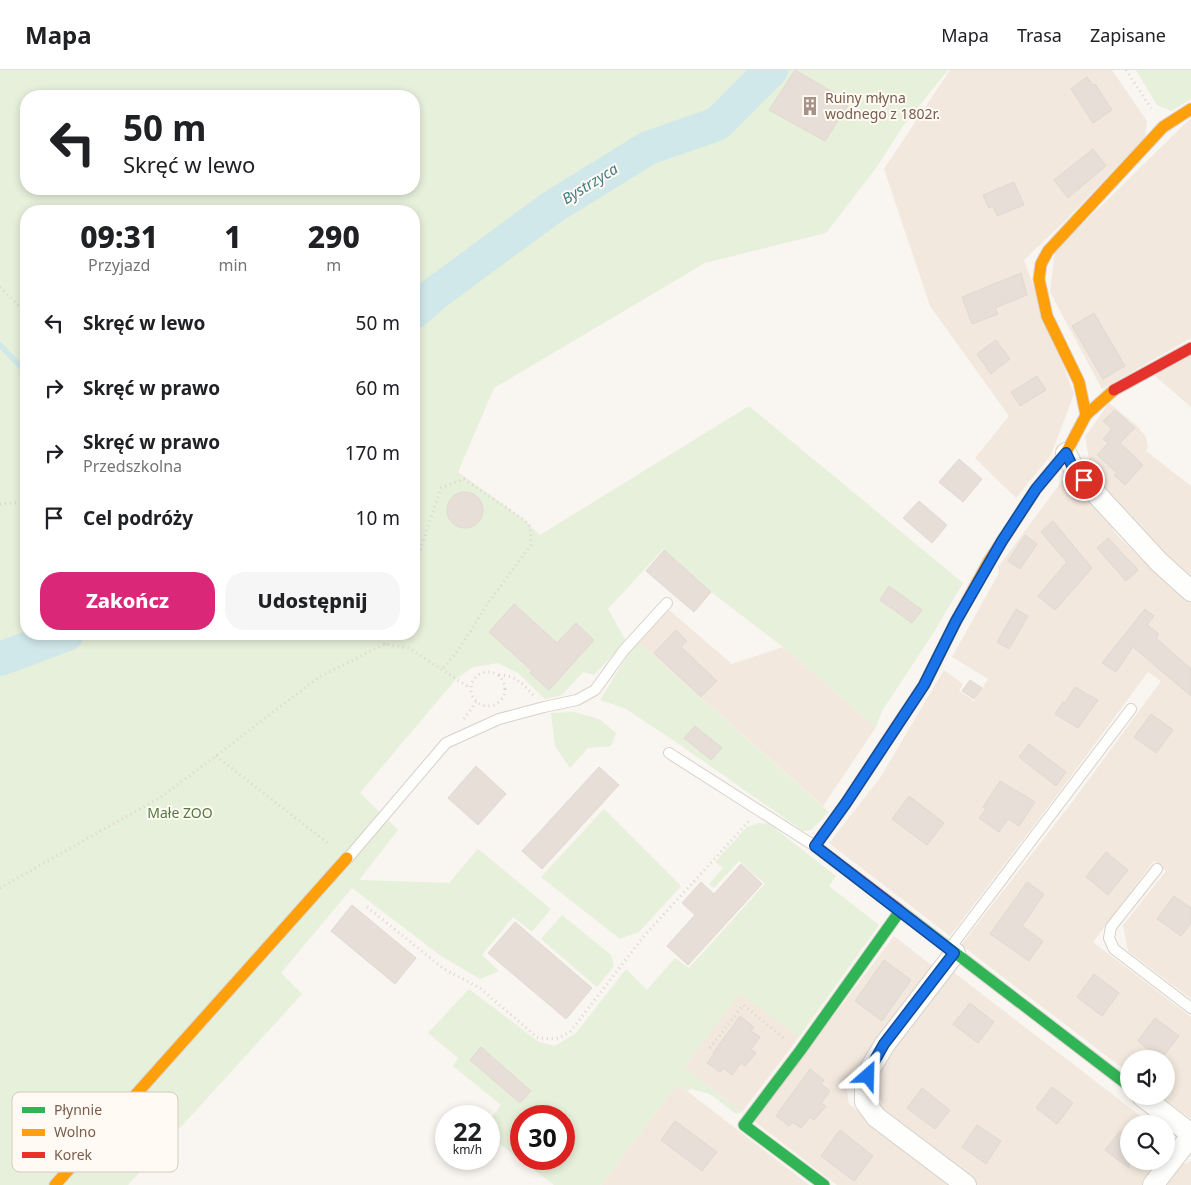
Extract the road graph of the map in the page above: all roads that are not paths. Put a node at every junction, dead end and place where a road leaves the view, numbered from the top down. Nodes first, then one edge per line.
1 (1191, 109) edge
2 (1191, 348) edge
3 (1086, 415) junction
4 (1066, 453) junction
5 (1191, 591) edge
6 (667, 603) dead end
7 (1131, 709) dead end
8 (669, 753) dead end
9 (815, 846) junction
10 (347, 858) joint
11 (1157, 869) dead end
12 (900, 911) junction
13 (952, 951) junction
14 (1191, 1008) edge
15 (1120, 1079) edge
16 (138, 1092) edge
17 (1153, 1105) edge
18 (1191, 1135) edge
19 (67, 1172) edge
20 (55, 1185) edge
21 (824, 1185) edge
22 (966, 1185) edge
23 (1153, 1185) edge

1 - 3 street
2 - 3 street
3 - 4 street
4 - 5 street
4 - 9 street
6 - 10 lane
7 - 13 lane
8 - 9 lane
9 - 12 street
10 - 16 street
11 - 14 lane
12 - 13 street
12 - 21 street
13 - 15 street
13 - 22 street
17 - 18 street
18 - 23 street
19 - 20 street

